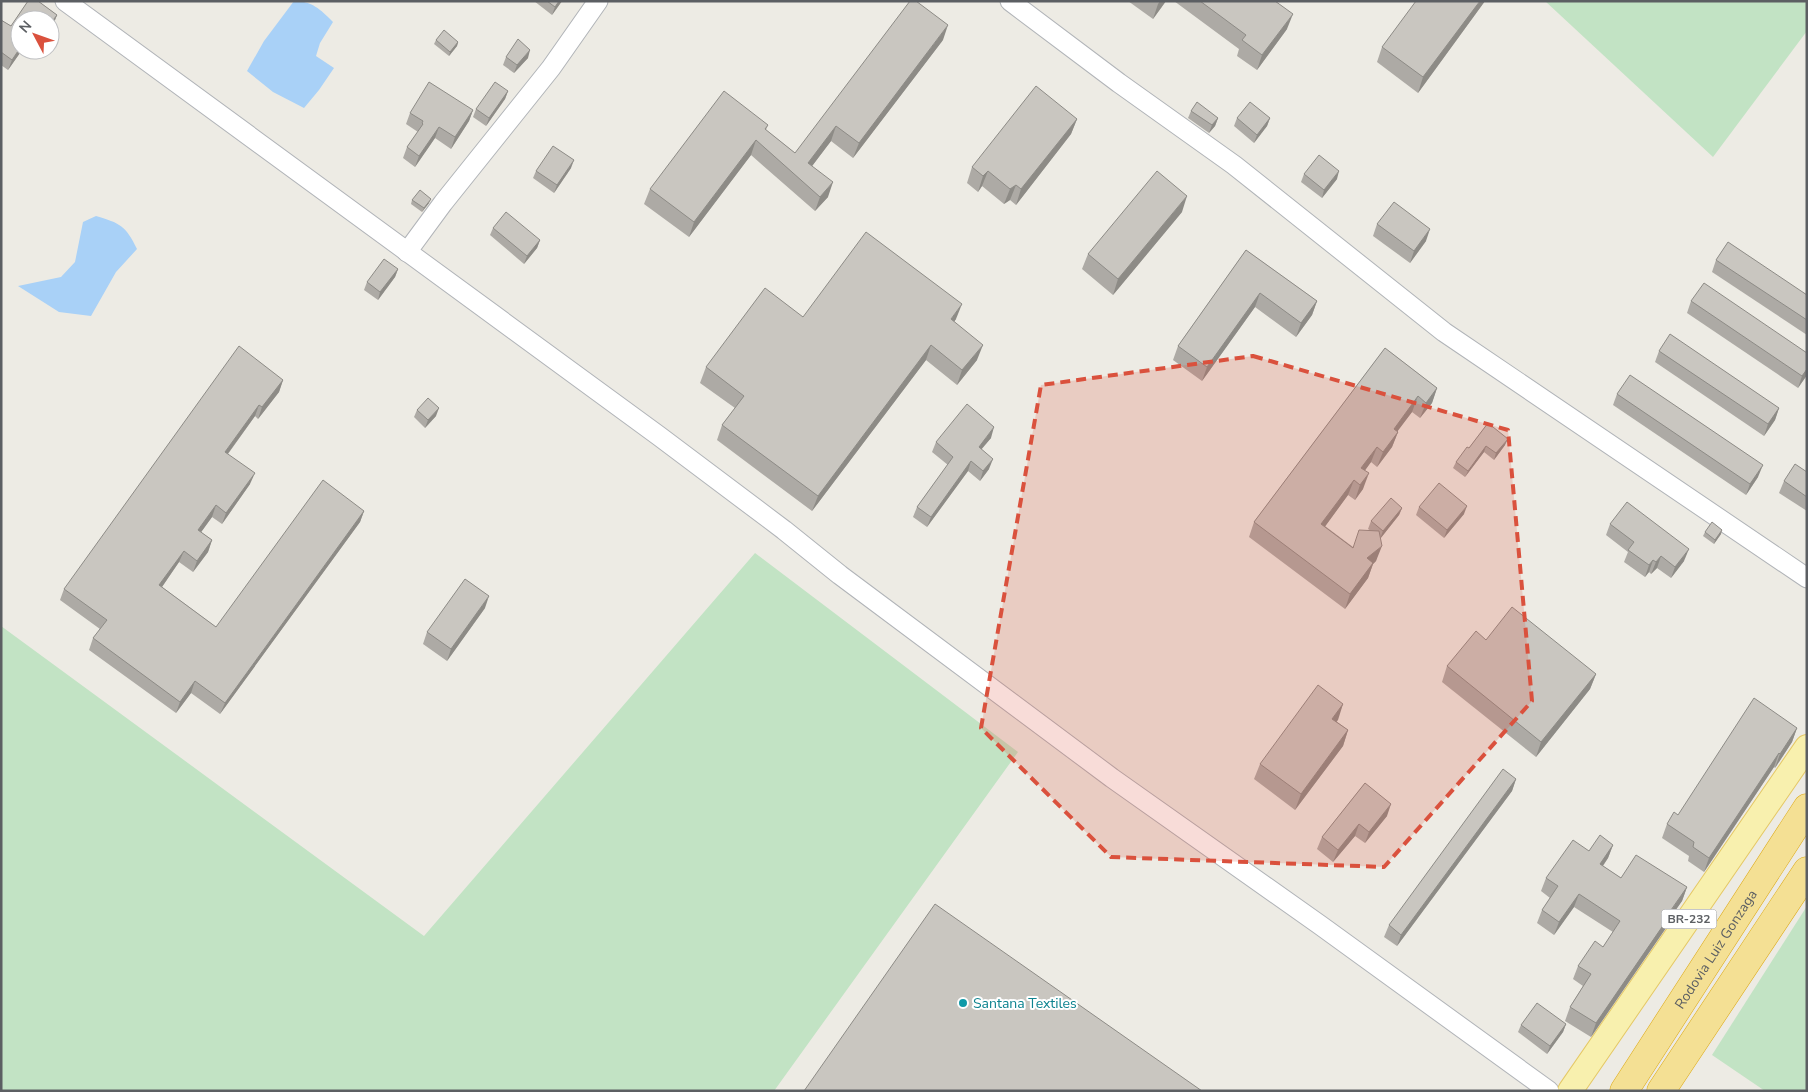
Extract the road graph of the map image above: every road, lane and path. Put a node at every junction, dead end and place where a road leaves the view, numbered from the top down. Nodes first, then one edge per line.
1 (65, 1) edge
2 (598, 1) edge
3 (1010, 1) edge
4 (407, 252) junction
5 (1807, 578) edge
6 (1807, 747) edge
7 (1807, 808) edge
8 (1807, 871) edge
9 (1550, 1091) edge
10 (1570, 1091) edge
11 (1624, 1091) edge
12 (1661, 1091) edge

1 - 4 street
2 - 4 street
3 - 5 street
4 - 9 street
6 - 10 main road, BR-232
7 - 11 highway, Rodovia Luiz Gonzaga / BR-232
8 - 12 highway

